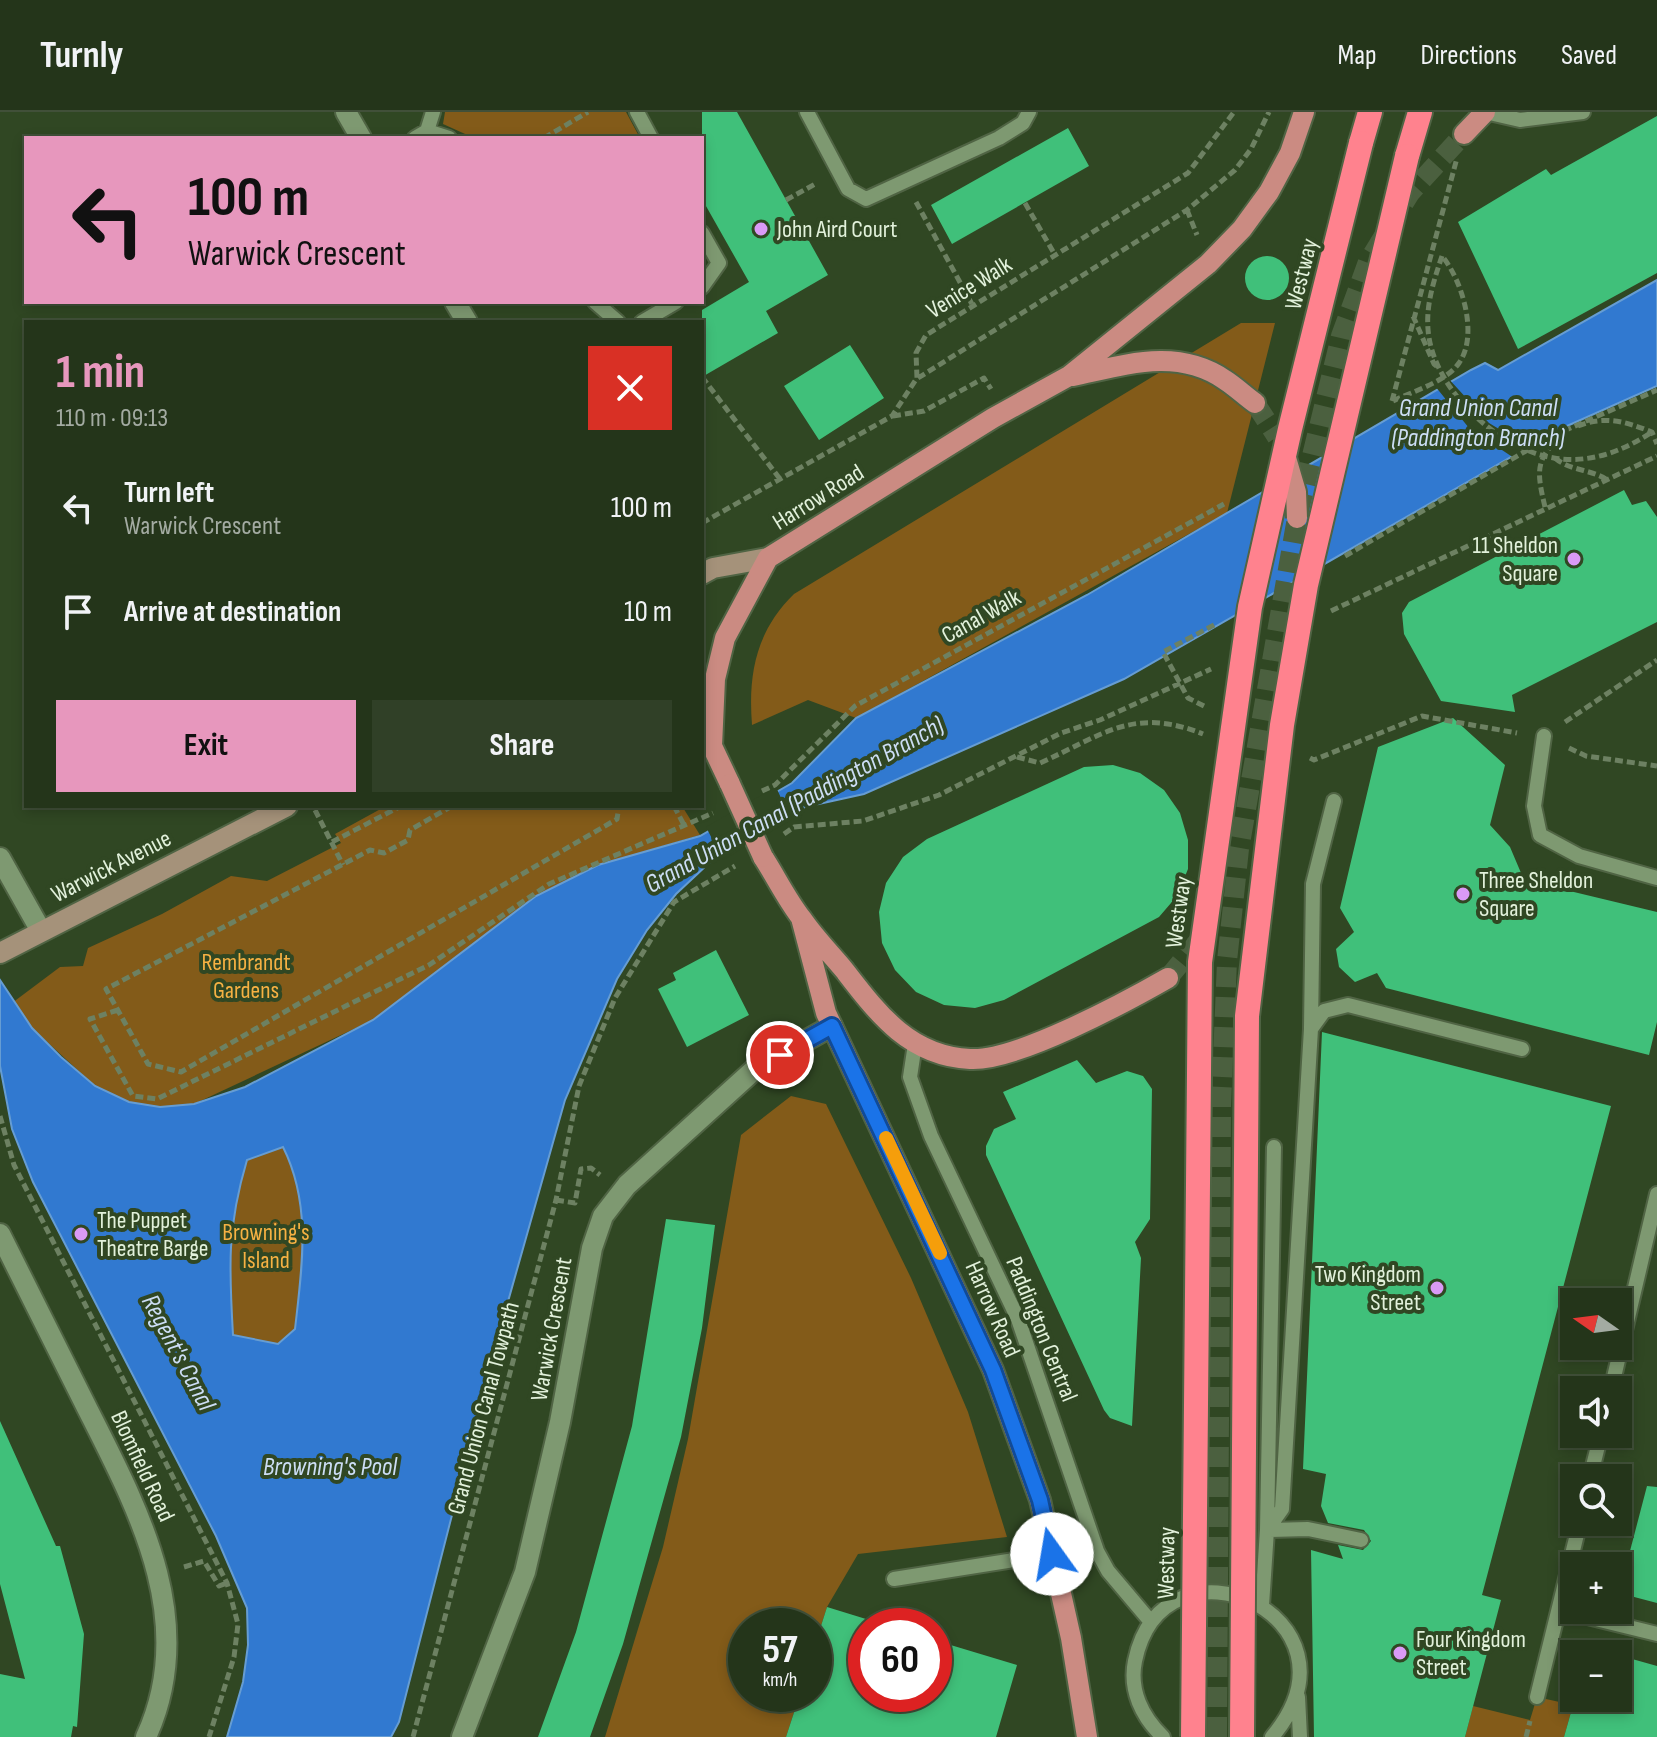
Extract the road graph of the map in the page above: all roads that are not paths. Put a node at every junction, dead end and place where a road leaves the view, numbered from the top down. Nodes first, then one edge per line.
1 (346, 112) edge
2 (433, 112) edge
3 (637, 112) edge
4 (807, 112) edge
5 (1029, 112) edge
6 (1304, 112) edge
7 (1370, 112) edge
8 (1420, 112) edge
9 (1485, 112) edge
10 (1583, 112) edge
11 (1464, 134) tunnel mouth
12 (421, 135) edge
13 (360, 136) edge
14 (650, 136) edge
15 (704, 237) edge
16 (704, 284) edge
17 (597, 304) edge
18 (673, 304) edge
19 (616, 320) edge
20 (645, 320) edge
21 (1069, 376) junction
22 (1255, 403) tunnel mouth
23 (1277, 437) tunnel mouth
24 (1297, 518) dead end
25 (768, 558) junction
26 (704, 573) edge
27 (1544, 736) road end
28 (707, 742) edge
29 (1334, 801) dead end
30 (283, 808) edge
31 (0, 858) edge
32 (1657, 878) edge
33 (801, 918) junction
34 (41, 931) junction
35 (1, 953) edge
36 (1168, 978) tunnel mouth
37 (832, 1026) junction
38 (1311, 1029) junction
39 (915, 1044) junction
40 (1522, 1049) dead end
41 (1274, 1147) dead end
42 (1657, 1194) edge
43 (0, 1234) edge
44 (1614, 1376) edge
45 (1267, 1530) junction
46 (1577, 1536) edge
47 (1361, 1540) dead end
48 (1052, 1554) junction
49 (894, 1579) dead end
50 (1262, 1605) junction
51 (1559, 1610) junction
52 (1151, 1622) junction
53 (1657, 1634) edge
54 (1298, 1692) junction
55 (1537, 1697) dead end
56 (146, 1737) edge
57 (462, 1737) edge
58 (1087, 1737) edge
59 (1163, 1737) edge
60 (1193, 1737) edge
61 (1242, 1737) edge
62 (1272, 1737) edge
63 (1300, 1737) edge

1 - 13 street
2 - 12 lane
3 - 14 lane
4 - 5 lane
6 - 21 main road, Harrow Road
7 - 60 highway, Westway, bridge
8 - 61 highway, bridge
9 - 10 lane
9 - 11 main road
15 - 16 lane
17 - 19 lane
18 - 20 lane
21 - 22 main road, Harrow Road
21 - 25 main road, Harrow Road
23 - 24 main road, bridge
25 - 26 street
25 - 28 main road, Harrow Road
27 - 32 lane
28 - 33 main road, Harrow Road, bridge
29 - 38 lane
30 - 34 street, Warwick Avenue
31 - 34 street
33 - 37 main road, Harrow Road
33 - 39 main road, Harrow Road
34 - 35 street, Warwick Avenue
36 - 39 main road, Harrow Road
37 - 48 main road, Harrow Road
37 - 57 street, Warwick Crescent
38 - 40 lane
38 - 45 lane
39 - 52 lane, Paddington Central
41 - 45 lane
42 - 44 lane
43 - 56 street, Blomfield Road
45 - 47 lane
45 - 50 lane
46 - 51 lane
48 - 49 lane
48 - 58 main road, Harrow Road
50 - 52 lane
50 - 54 lane
51 - 53 lane
51 - 55 lane
52 - 59 lane
54 - 62 lane
54 - 63 lane

